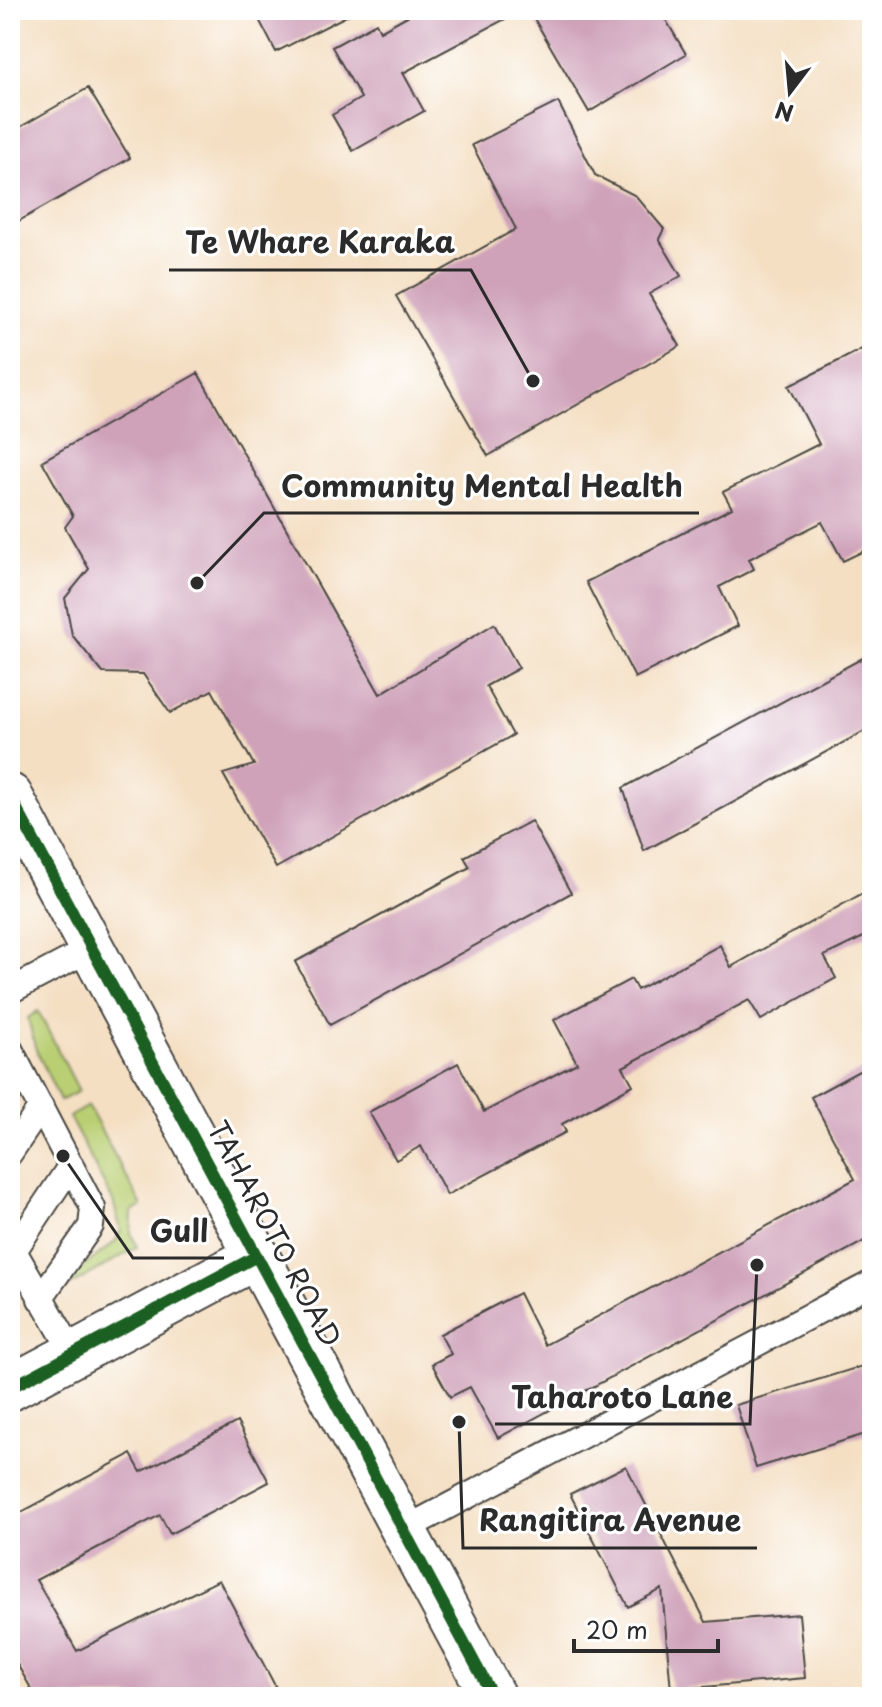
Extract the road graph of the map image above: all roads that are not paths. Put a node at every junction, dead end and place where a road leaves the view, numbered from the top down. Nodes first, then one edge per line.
1 (10, 796) edge
2 (92, 948) junction
3 (10, 991) edge
4 (11, 1054) edge
5 (41, 1107) junction
6 (10, 1153) edge
7 (71, 1165) junction
8 (12, 1247) edge
9 (257, 1256) junction
10 (872, 1283) edge
11 (40, 1299) junction
12 (73, 1353) junction
13 (10, 1388) edge
14 (403, 1530) junction
15 (493, 1697) edge

1 - 2 main road, TAHAROTO ROAD
2 - 3 lane
2 - 9 main road, TAHAROTO ROAD
4 - 5 lane
5 - 6 lane
5 - 7 lane
7 - 8 lane
7 - 11 lane
8 - 11 lane
9 - 12 main road
9 - 14 main road, TAHAROTO ROAD
10 - 14 lane
11 - 12 lane
12 - 13 main road
14 - 15 main road, TAHAROTO ROAD

